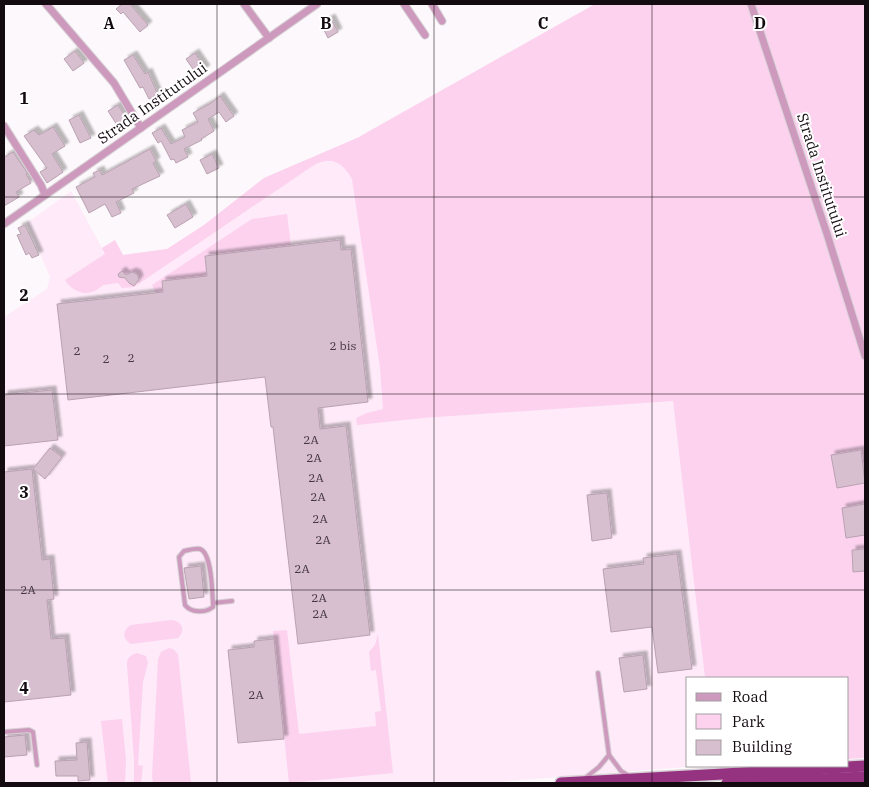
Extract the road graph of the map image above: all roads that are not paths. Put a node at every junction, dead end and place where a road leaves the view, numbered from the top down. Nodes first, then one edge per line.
1 (46, 4) edge
2 (244, 4) edge
3 (317, 4) edge
4 (404, 4) edge
5 (432, 4) edge
6 (751, 4) edge
7 (442, 21) dead end
8 (425, 35) dead end
9 (269, 38) junction
10 (4, 126) edge
11 (142, 128) junction
12 (45, 195) junction
13 (4, 224) edge
14 (865, 356) edge
15 (232, 600) dead end
16 (214, 603) junction
17 (598, 673) dead end
18 (4, 732) edge
19 (609, 755) junction
20 (37, 765) dead end
21 (825, 767) edge
22 (865, 777) edge
23 (636, 778) junction
24 (808, 781) edge
25 (579, 782) edge
26 (561, 783) edge
27 (727, 783) edge

1 - 11 street
2 - 9 street
3 - 9 street, Strada Institutului
4 - 8 street
5 - 7 street
6 - 14 street, Strada Institutului
9 - 11 street, Strada Institutului
10 - 12 street
11 - 12 street, Strada Institutului
12 - 13 street, Strada Institutului
15 - 16 lane
16 - 16 lane
17 - 19 lane
18 - 20 lane
19 - 23 lane
19 - 25 lane
21 - 23 highway
22 - 24 highway
23 - 25 highway
24 - 27 highway
25 - 26 highway

